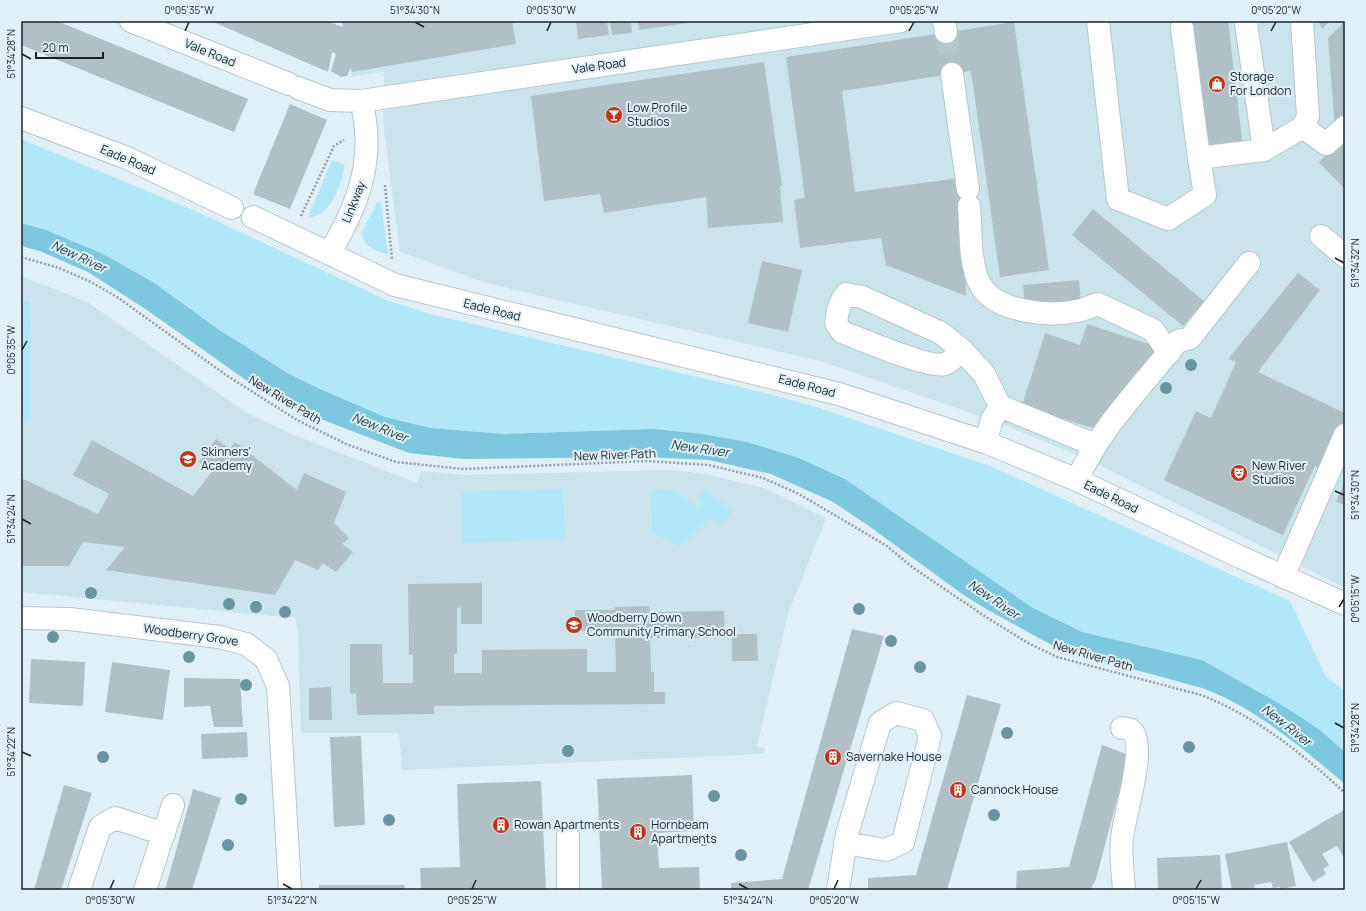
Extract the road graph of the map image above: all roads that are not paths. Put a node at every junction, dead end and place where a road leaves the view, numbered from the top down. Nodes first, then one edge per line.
1 (901, 21) edge
2 (1098, 21) edge
3 (1302, 21) edge
4 (140, 23) edge
5 (1246, 24) dead end
6 (1182, 28) dead end
7 (952, 74) tunnel mouth
8 (361, 101) junction
9 (21, 118) edge
10 (1303, 127) junction
11 (1345, 127) edge
12 (1264, 150) junction
13 (1199, 158) junction
14 (232, 208) dead end
15 (253, 217) dead end
16 (1321, 236) dead end
17 (330, 252) junction
18 (1345, 256) edge
19 (1249, 263) dead end
20 (962, 350) junction
21 (1169, 353) junction
22 (1000, 406) junction
23 (1345, 435) edge
24 (985, 442) junction
25 (1095, 445) junction
26 (1077, 480) junction
27 (1283, 576) junction
28 (1345, 604) edge
29 (21, 618) edge
30 (1122, 728) dead end
31 (173, 805) dead end
32 (164, 834) junction
33 (568, 836) dead end
34 (845, 843) junction
35 (79, 890) edge
36 (145, 890) edge
37 (290, 890) edge
38 (568, 890) edge
39 (838, 890) edge
40 (1124, 890) edge

1 - 8 street, Vale Road
2 - 13 street
3 - 10 street
4 - 8 street, Vale Road
5 - 12 street
6 - 13 street
7 - 21 street
8 - 17 street, Linkway
9 - 14 street, Eade Road
10 - 11 street
10 - 12 street
12 - 13 street
15 - 17 street, Eade Road
16 - 18 street
17 - 24 street, Eade Road
19 - 21 street
20 - 20 street
20 - 22 street
21 - 25 street
22 - 24 street
22 - 25 street
23 - 27 street
24 - 26 street, Eade Road
25 - 26 street
26 - 27 street, Eade Road
27 - 28 street, Eade Road
29 - 37 street, Woodberry Grove
30 - 40 street
31 - 32 street
32 - 35 street
32 - 36 street
33 - 38 street
34 - 34 street
34 - 39 street

